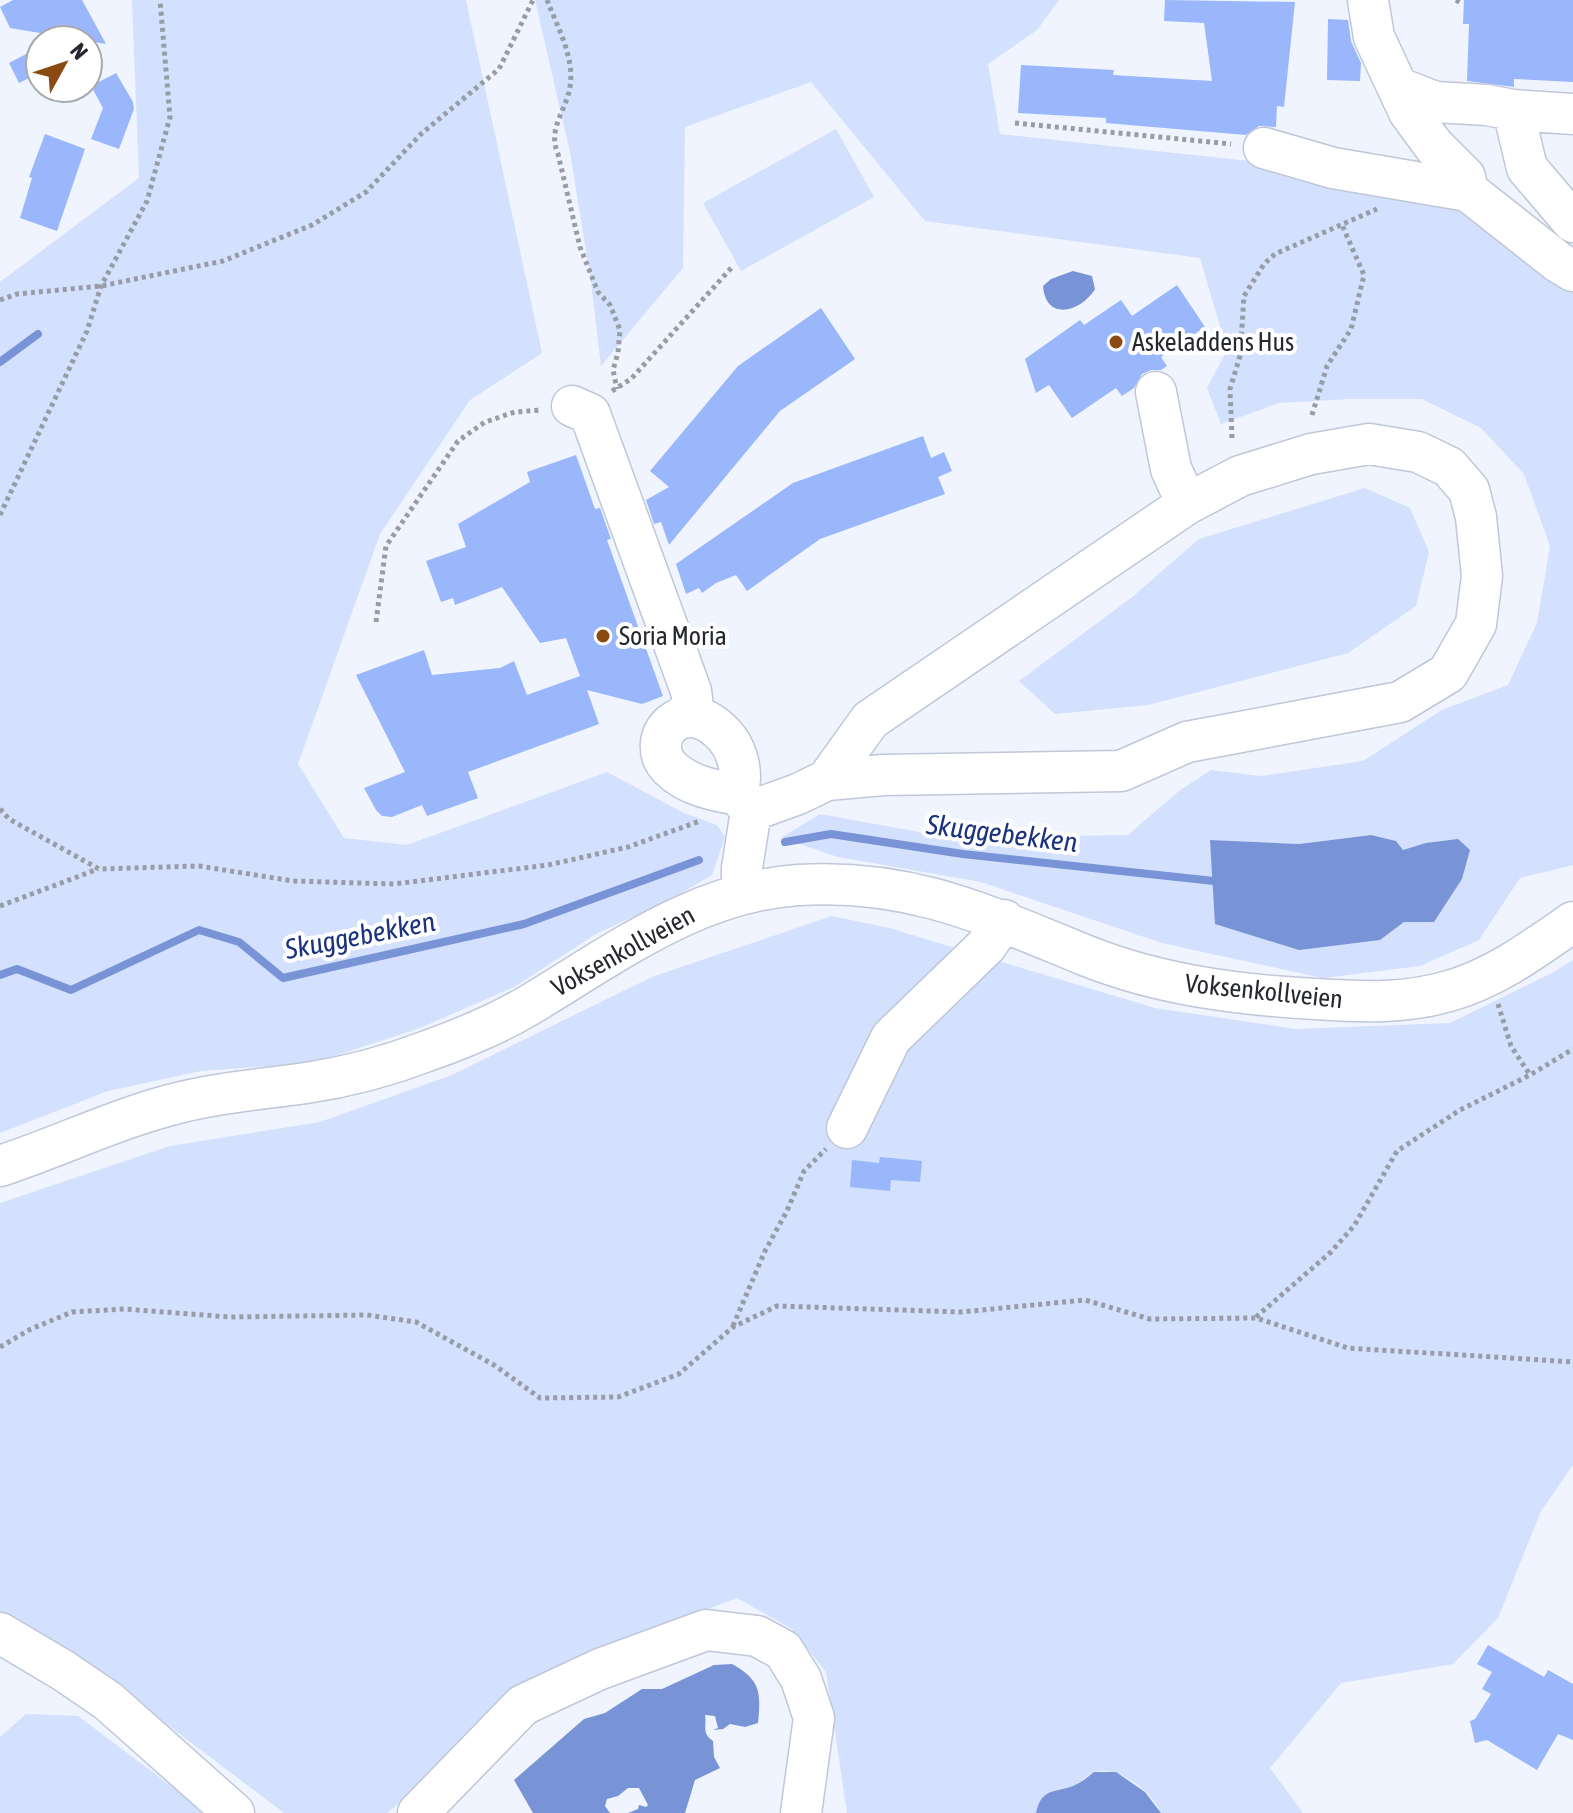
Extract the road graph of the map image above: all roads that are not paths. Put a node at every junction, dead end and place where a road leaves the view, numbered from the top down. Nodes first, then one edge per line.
1 (1368, 0) edge
2 (1399, 88) junction
3 (1513, 110) junction
4 (1573, 114) edge
5 (1264, 148) road end
6 (1468, 191) junction
7 (1573, 222) edge
8 (1573, 271) edge
9 (1156, 392) dead end
10 (572, 406) road end
11 (1187, 504) junction
12 (694, 715) junction
13 (827, 780) junction
14 (745, 803) junction
15 (742, 893) junction
16 (1004, 920) junction
17 (1573, 922) edge
18 (847, 1128) road end
19 (0, 1166) edge
20 (0, 1633) edge
21 (234, 1813) edge
22 (418, 1813) edge
23 (801, 1813) edge

1 - 2 street
2 - 3 street
2 - 6 street
3 - 4 street
3 - 7 street
5 - 6 street
6 - 8 street
9 - 11 street
10 - 12 street
11 - 13 street
11 - 13 street
12 - 14 street
12 - 14 street
13 - 14 street
14 - 15 street
15 - 16 street, Voksenkollveien
15 - 19 street, Voksenkollveien
16 - 17 street, Voksenkollveien
16 - 18 street
20 - 21 street
22 - 23 street

